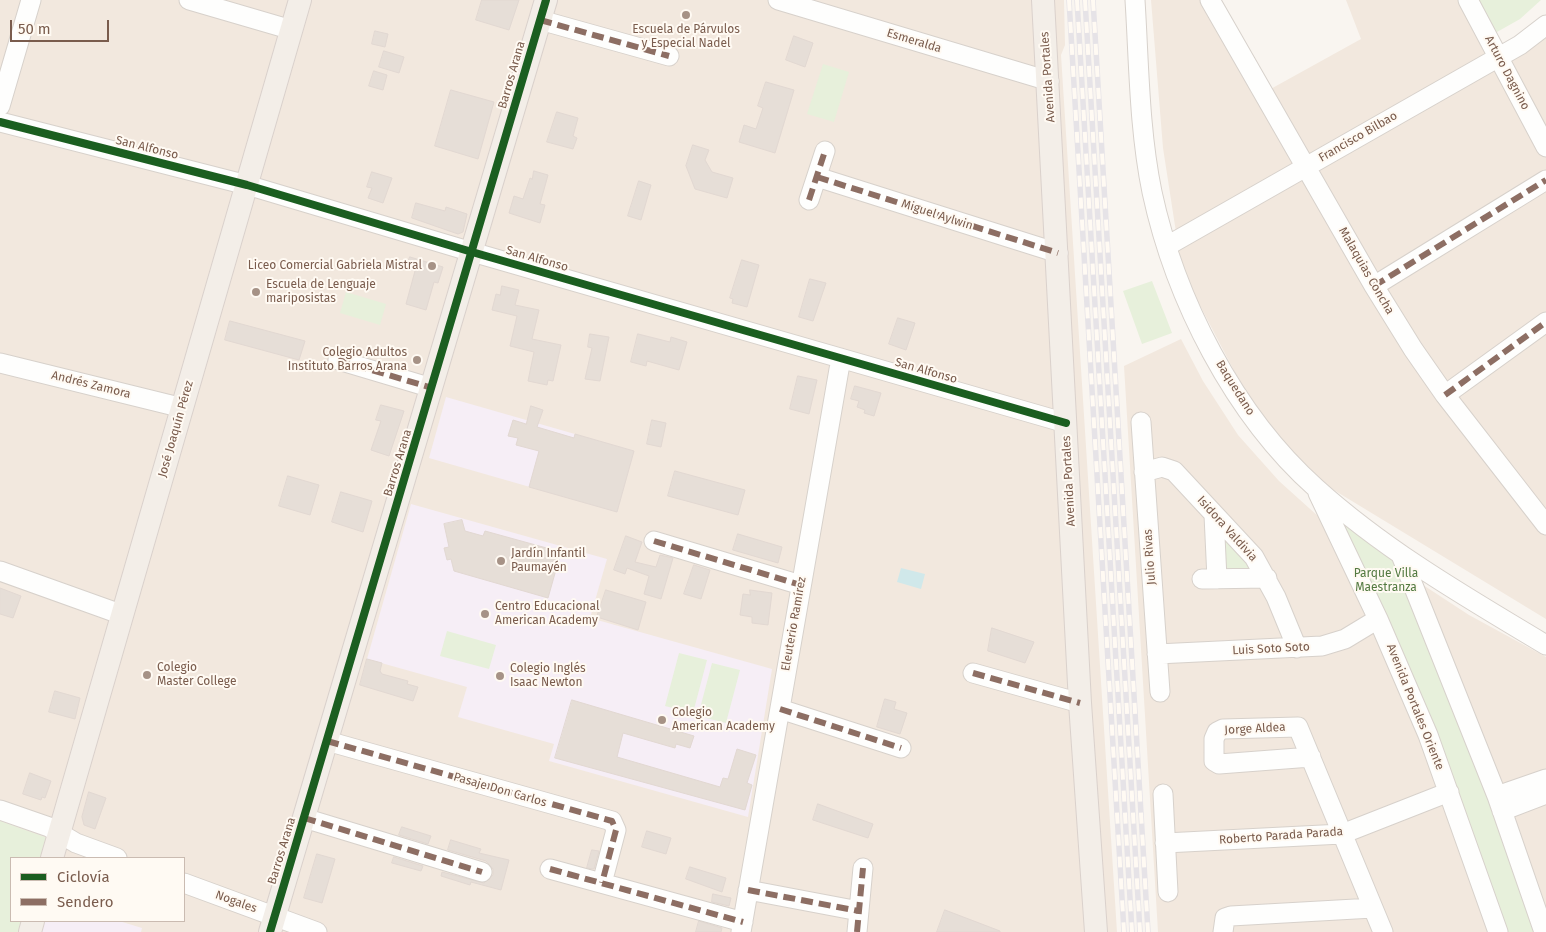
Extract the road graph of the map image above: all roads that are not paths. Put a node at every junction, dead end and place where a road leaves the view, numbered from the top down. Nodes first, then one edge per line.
1 (31, 0) edge
2 (189, 0) edge
3 (300, 0) edge
4 (778, 0) edge
5 (1043, 0) edge
6 (1135, 0) edge
7 (1210, 0) edge
8 (1468, 0) edge
9 (543, 10) edge
10 (1546, 25) edge
11 (292, 30) junction
12 (669, 56) dead end
13 (1498, 57) junction
14 (1049, 81) junction
15 (0, 106) edge
16 (0, 122) edge
17 (1546, 147) edge
18 (826, 151) dead end
19 (1306, 167) junction
20 (817, 177) junction
21 (1546, 180) edge
22 (247, 185) junction
23 (809, 200) dead end
24 (1167, 246) junction
25 (472, 252) junction
26 (1058, 253) junction
27 (1374, 286) junction
28 (1546, 322) edge
29 (841, 358) junction
30 (338, 360) dead end
31 (0, 362) edge
32 (432, 388) junction
33 (1446, 396) junction
34 (183, 408) junction
35 (1141, 422) dead end
36 (1066, 423) junction
37 (1144, 472) junction
38 (1317, 489) junction
39 (1214, 515) junction
40 (1546, 525) edge
41 (1367, 530) junction
42 (654, 541) dead end
43 (1346, 552) junction
44 (1401, 555) junction
45 (0, 571) edge
46 (1266, 578) junction
47 (1441, 582) junction
48 (801, 585) junction
49 (1421, 607) junction
50 (123, 615) junction
51 (1378, 620) junction
52 (1546, 644) edge
53 (1297, 648) junction
54 (1157, 654) junction
55 (973, 673) dead end
56 (1160, 692) dead end
57 (1080, 703) junction
58 (780, 709) junction
59 (327, 741) junction
60 (901, 748) dead end
61 (1311, 757) junction
62 (1546, 779) edge
63 (1449, 792) junction
64 (1163, 794) dead end
65 (1546, 794) edge
66 (1500, 803) junction
67 (0, 810) edge
68 (304, 818) junction
69 (60, 834) junction
70 (1342, 834) junction
71 (1166, 842) junction
72 (52, 857) edge
73 (114, 857) edge
74 (550, 868) dead end
75 (862, 868) dead end
76 (482, 872) dead end
77 (185, 883) edge
78 (602, 883) junction
79 (748, 890) junction
80 (1168, 892) dead end
81 (1373, 908) junction
82 (859, 911) junction
83 (272, 924) edge
84 (742, 927) edge
85 (317, 932) edge
86 (857, 932) edge
87 (1096, 932) edge
88 (1223, 932) edge
89 (1383, 932) edge
90 (1498, 932) edge
91 (1544, 932) edge

1 - 15 street
2 - 11 street
3 - 11 main road, José Joaquín Pérez
4 - 14 street, Esmeralda
5 - 14 main road, Avenida Portales
6 - 24 street, Baquedano
7 - 19 street, Malaquias Concha
8 - 13 street, Arturo Dagnino
9 - 12 street
9 - 25 main road, Barros Arana
10 - 13 street, Francisco Bilbao
11 - 22 main road, José Joaquín Pérez
13 - 17 street, Arturo Dagnino
13 - 19 street, Francisco Bilbao
14 - 26 main road, Avenida Portales
16 - 22 street, San Alfonso
18 - 20 street
19 - 24 street, Francisco Bilbao
19 - 27 street, Malaquias Concha
20 - 23 street
20 - 26 street, Miguel Aylwin
21 - 27 street
22 - 25 street, San Alfonso
22 - 34 main road, José Joaquín Pérez
24 - 38 street, Baquedano
25 - 29 street, San Alfonso
25 - 32 main road, Barros Arana
26 - 36 main road, Avenida Portales
27 - 33 street, Malaquias Concha
28 - 33 street
29 - 36 street, San Alfonso
29 - 48 street, Eleuterio Ramírez
30 - 32 street
31 - 34 street, Andrés Zamora
32 - 59 main road, Barros Arana
33 - 40 street, Malaquias Concha
34 - 50 main road, José Joaquín Pérez
35 - 37 street, Julio Rivas
36 - 57 main road, Avenida Portales
37 - 39 street, Isidora Valdivia
37 - 54 street, Julio Rivas
38 - 41 street, Baquedano
38 - 43 street, Avenida Portales Oriente
39 - 46 street, Isidora Valdivia
39 - 46 street
41 - 43 street
41 - 44 street, Baquedano
42 - 48 street
43 - 51 street, Avenida Portales Oriente
44 - 47 street, Baquedano
44 - 49 street
45 - 50 street
46 - 53 street, Isidora Valdivia
47 - 49 street
47 - 52 street, Baquedano
48 - 58 street, Eleuterio Ramírez
49 - 66 street
50 - 69 main road, José Joaquín Pérez
51 - 53 street, Luis Soto Soto
51 - 63 street, Avenida Portales Oriente
53 - 54 street, Luis Soto Soto
54 - 56 street, Julio Rivas
55 - 57 street
57 - 87 main road, Avenida Portales
58 - 60 street
58 - 79 street, Eleuterio Ramírez
59 - 68 main road, Barros Arana
59 - 78 street, Pasaje Don Carlos
61 - 61 street, Jorge Aldea
61 - 70 street, Jorge Aldea
62 - 66 street
63 - 70 street, Roberto Parada Parada
63 - 90 street, Avenida Portales Oriente
64 - 71 street
65 - 66 street
66 - 91 street
67 - 69 street
68 - 76 street, Barros Arana
68 - 83 main road, Barros Arana
69 - 72 main road, José Joaquín Pérez
69 - 73 street
70 - 71 street, Roberto Parada Parada
70 - 81 street, Jorge Aldea
71 - 80 street
74 - 78 street, Eleuterio Ramírez
75 - 82 street
77 - 83 street, Nogales
78 - 84 street, Eleuterio Ramírez
79 - 82 street
79 - 84 street, Eleuterio Ramírez
81 - 88 street
81 - 89 street, Jorge Aldea
82 - 86 street
83 - 85 street, Nogales

